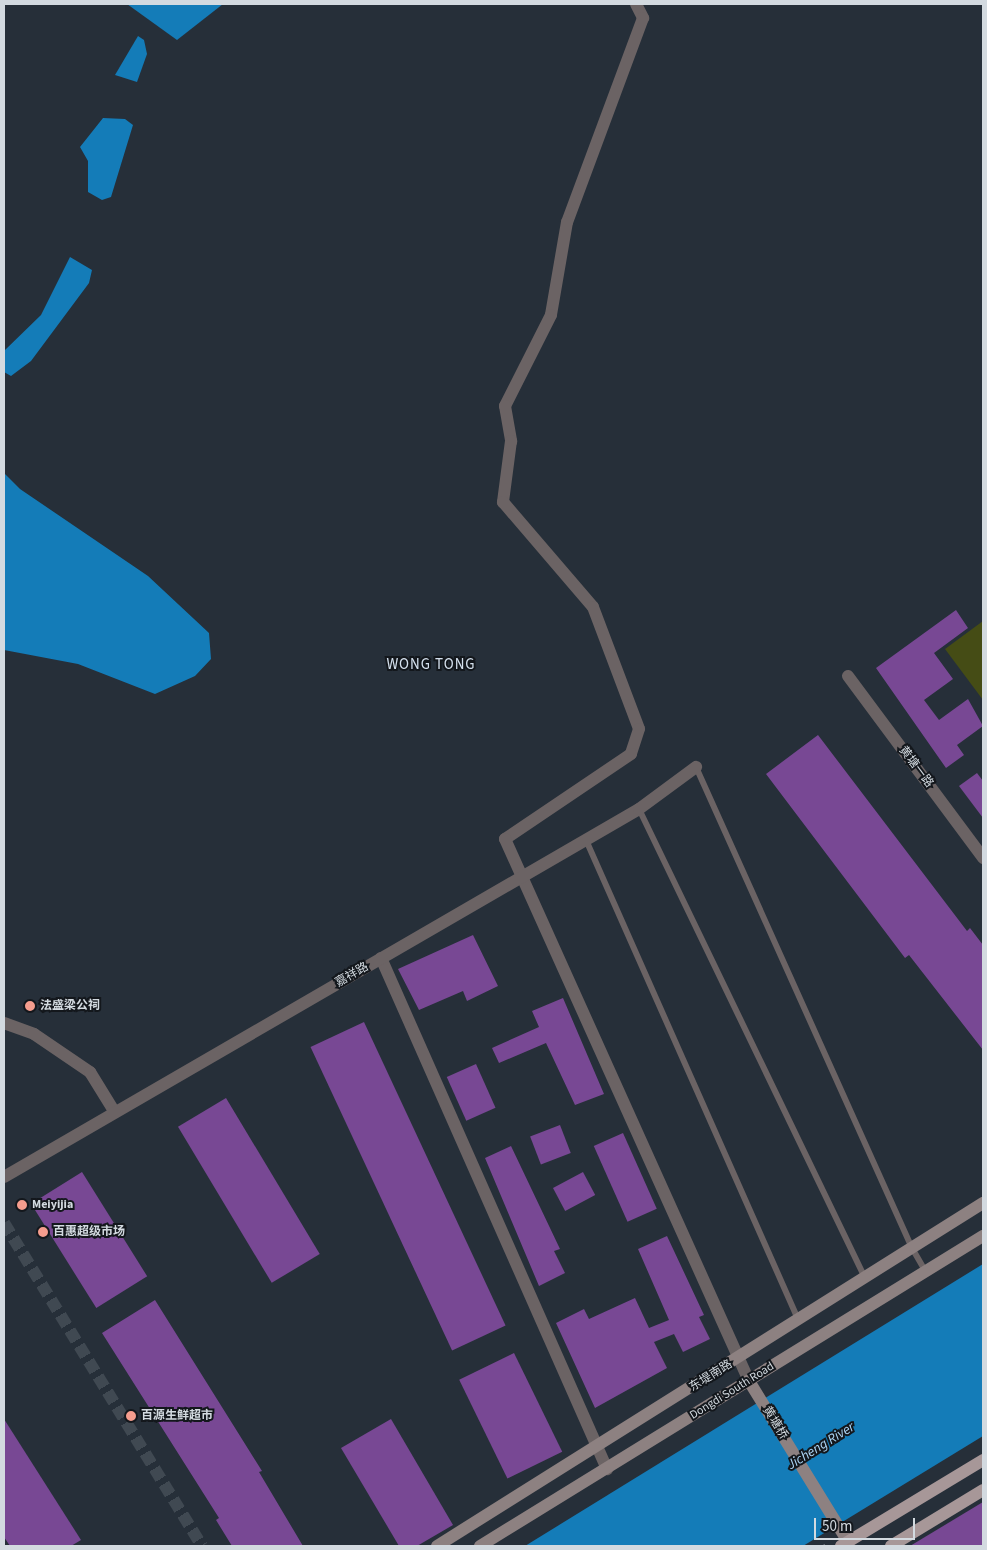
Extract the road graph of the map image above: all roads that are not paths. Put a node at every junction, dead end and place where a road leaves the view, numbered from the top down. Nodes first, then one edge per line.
1 (636, 4) edge
2 (848, 676) dead end
3 (696, 767) joint
4 (640, 809) junction
5 (586, 840) junction
6 (983, 858) edge
7 (522, 878) junction
8 (381, 958) junction
9 (4, 1023) edge
10 (114, 1111) junction
11 (4, 1177) edge
12 (983, 1204) edge
13 (983, 1236) edge
14 (912, 1248) junction
15 (926, 1272) junction
16 (865, 1278) junction
17 (799, 1321) junction
18 (739, 1359) junction
19 (749, 1381) junction
20 (598, 1446) junction
21 (983, 1460) edge
22 (608, 1468) junction
23 (983, 1490) edge
24 (846, 1545) edge
25 (437, 1546) edge
26 (480, 1546) edge
27 (891, 1546) edge

1 - 7 street
2 - 6 street, 黄塘一路
3 - 4 street, 嘉祥路
3 - 14 lane
4 - 5 street, 嘉祥路
4 - 16 lane
5 - 7 street, 嘉祥路
5 - 17 lane
7 - 8 street, 嘉祥路
7 - 18 street
8 - 10 street, 嘉祥路
8 - 20 street
9 - 10 street
10 - 11 street, 嘉祥路
12 - 14 main road, 东堤南路
13 - 15 main road, Dongdi South Road
14 - 15 lane
14 - 16 main road, 东堤南路
15 - 19 main road, Dongdi South Road
16 - 17 main road, 东堤南路
17 - 18 main road, 东堤南路
18 - 19 street
18 - 20 main road, 东堤南路
19 - 22 main road, Dongdi South Road
19 - 24 main road, 黄塘桥
20 - 22 street
20 - 25 main road, 东堤南路
21 - 24 main road
22 - 26 main road, Dongdi South Road
23 - 27 main road

